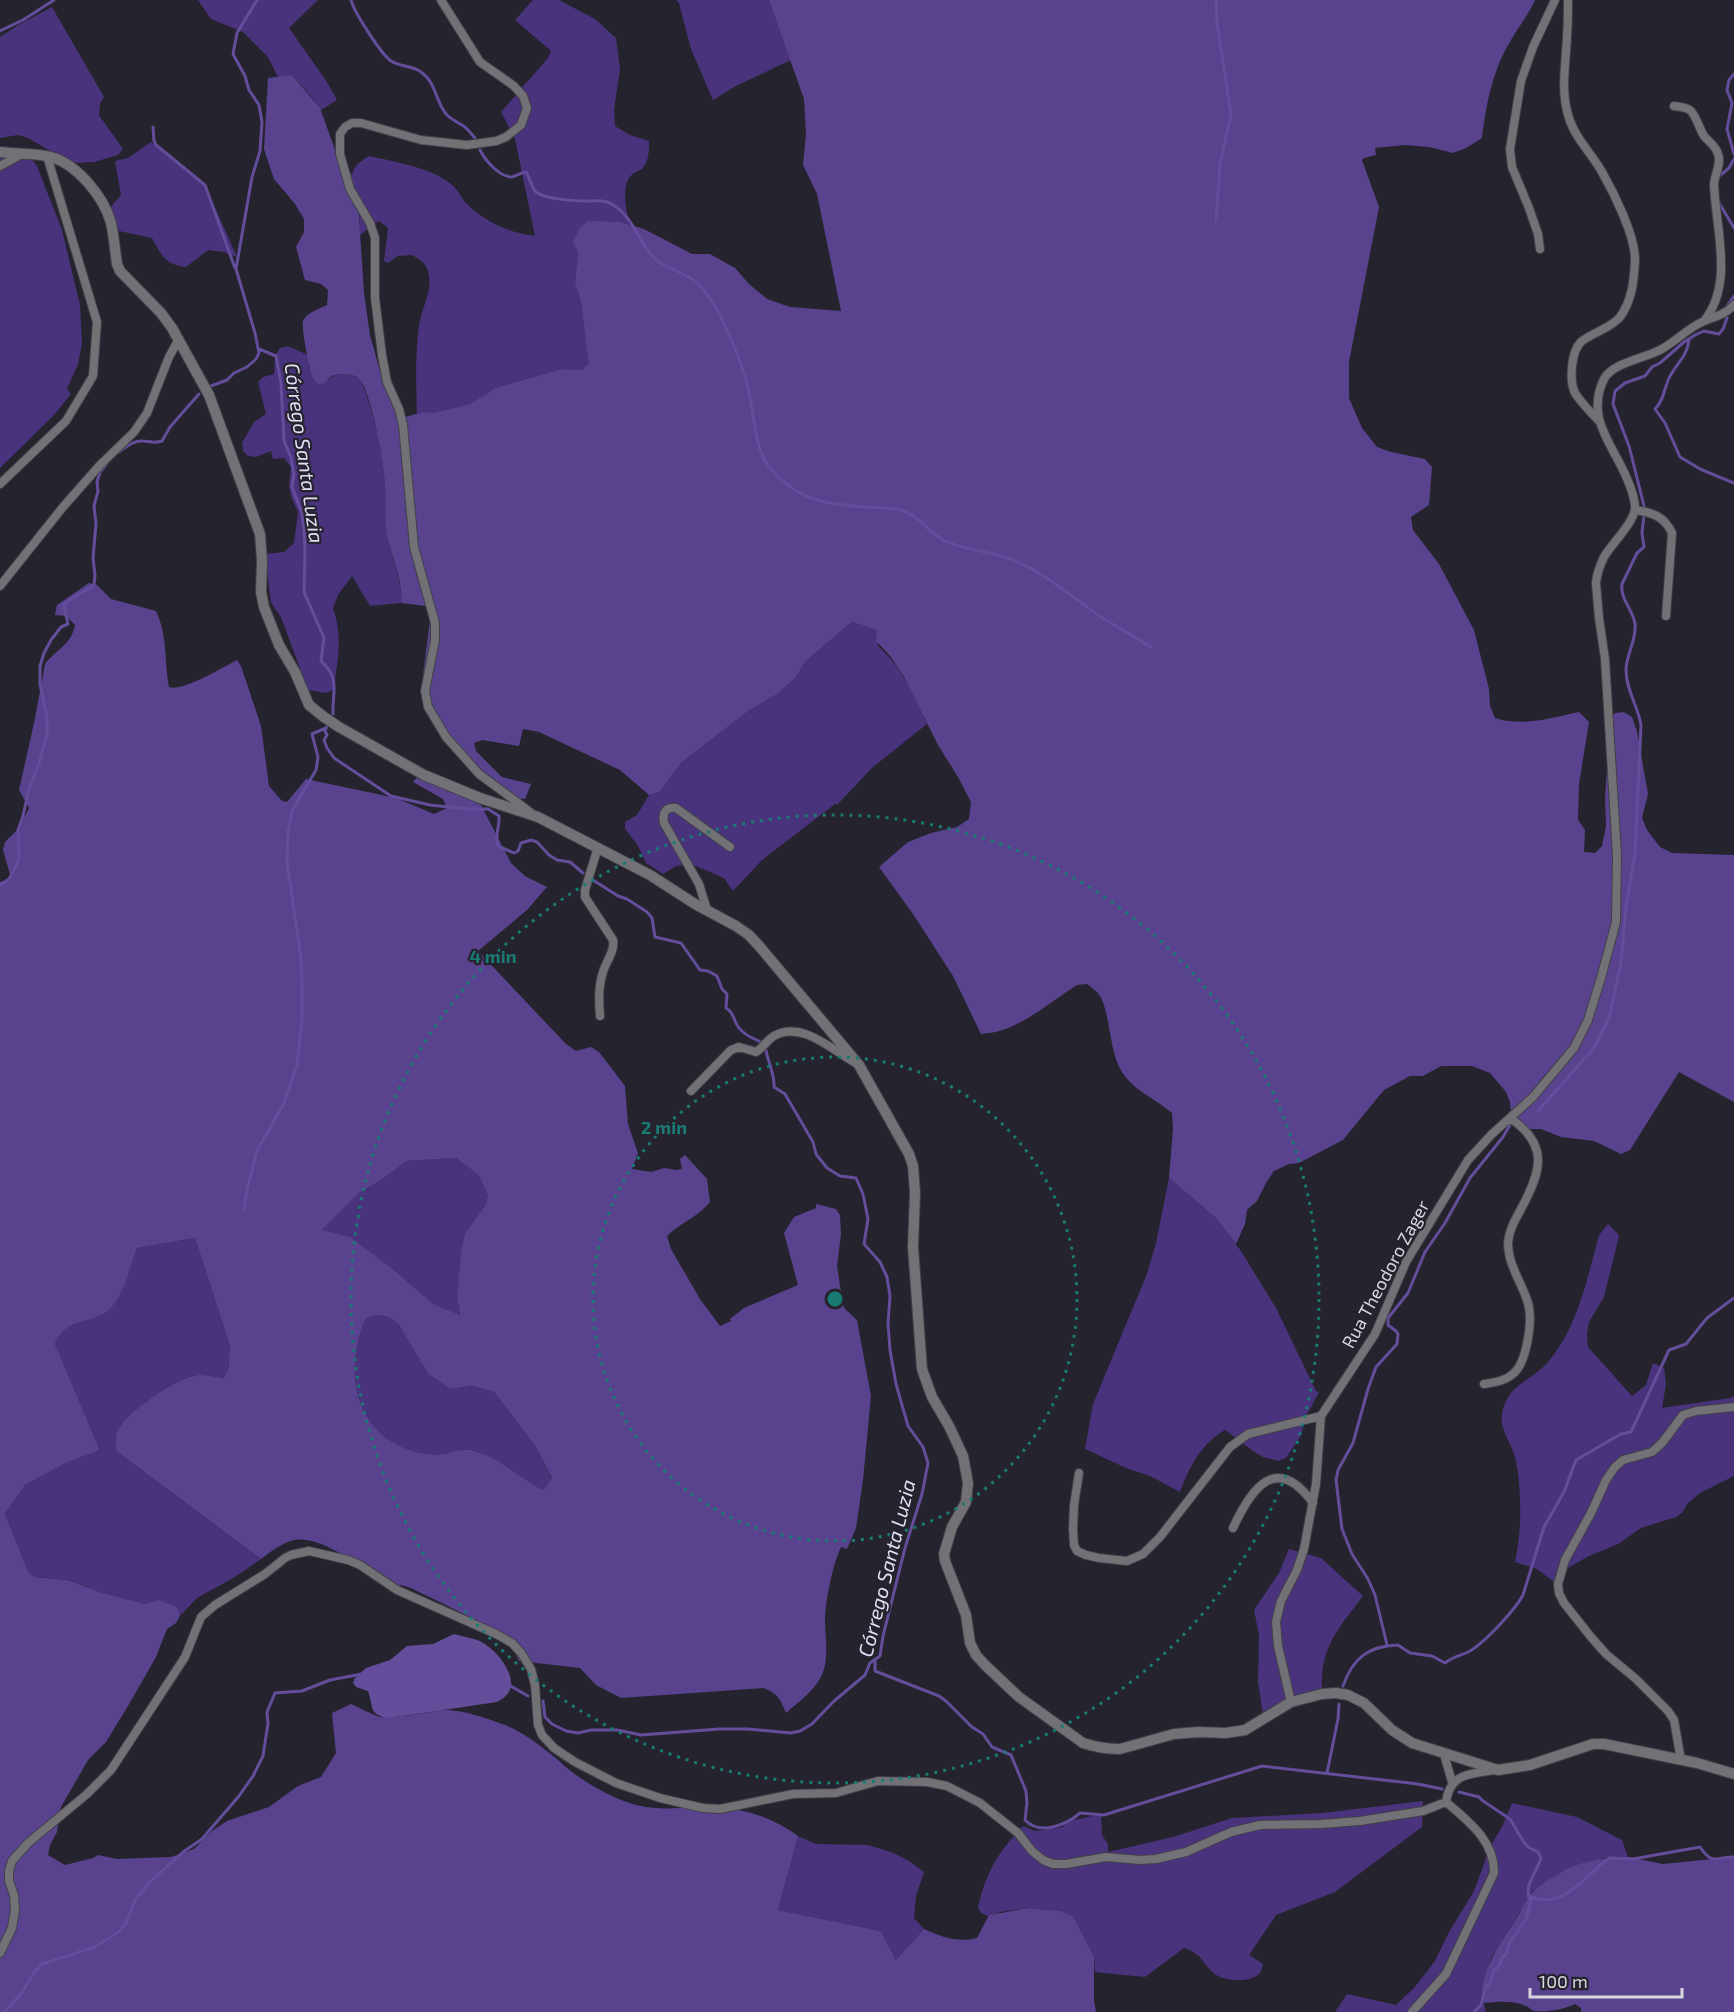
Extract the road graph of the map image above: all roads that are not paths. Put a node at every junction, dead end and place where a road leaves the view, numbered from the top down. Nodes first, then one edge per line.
1 (441, 0) edge
2 (1556, 0) edge
3 (1568, 0) edge
4 (1674, 106) dead end
5 (0, 152) edge
6 (23, 153) junction
7 (47, 156) junction
8 (0, 166) edge
9 (1540, 249) dead end
10 (1734, 305) edge
11 (1703, 321) junction
12 (179, 339) junction
13 (1599, 421) junction
14 (0, 484) edge
15 (1636, 510) junction
16 (0, 586) edge
17 (1666, 616) dead end
18 (538, 817) junction
19 (729, 847) dead end
20 (598, 848) junction
21 (707, 910) junction
22 (600, 1017) dead end
23 (859, 1065) junction
24 (691, 1091) dead end
25 (1510, 1118) junction
26 (1484, 1384) dead end
27 (1734, 1407) edge
28 (1321, 1416) junction
29 (1079, 1473) dead end
30 (1313, 1503) junction
31 (1233, 1528) dead end
32 (1291, 1702) junction
33 (1444, 1754) junction
34 (1682, 1760) junction
35 (1498, 1770) junction
36 (1734, 1774) edge
37 (1452, 1782) junction
38 (1446, 1802) junction
39 (0, 1953) edge
40 (1412, 2012) edge

1 - 18 street
2 - 9 street
3 - 13 street
4 - 11 street
5 - 6 street
6 - 7 street
6 - 8 street
7 - 12 street
7 - 14 street
10 - 11 street
11 - 13 street
12 - 16 street
12 - 18 street
13 - 15 street
15 - 17 street
15 - 25 street, Rua Theodoro Zager
18 - 20 street
19 - 21 street
20 - 21 street
20 - 22 street
21 - 23 street
23 - 24 street
23 - 32 street
25 - 26 street
25 - 28 street, Rua Theodoro Zager
27 - 34 street
28 - 29 street
28 - 30 street, Rua Theodoro Zager
30 - 31 street
30 - 32 street, Rua Theodoro Zager
32 - 33 street
33 - 35 street
33 - 37 street
34 - 35 street
34 - 36 street
35 - 37 street
37 - 38 street
38 - 39 street
38 - 40 street

